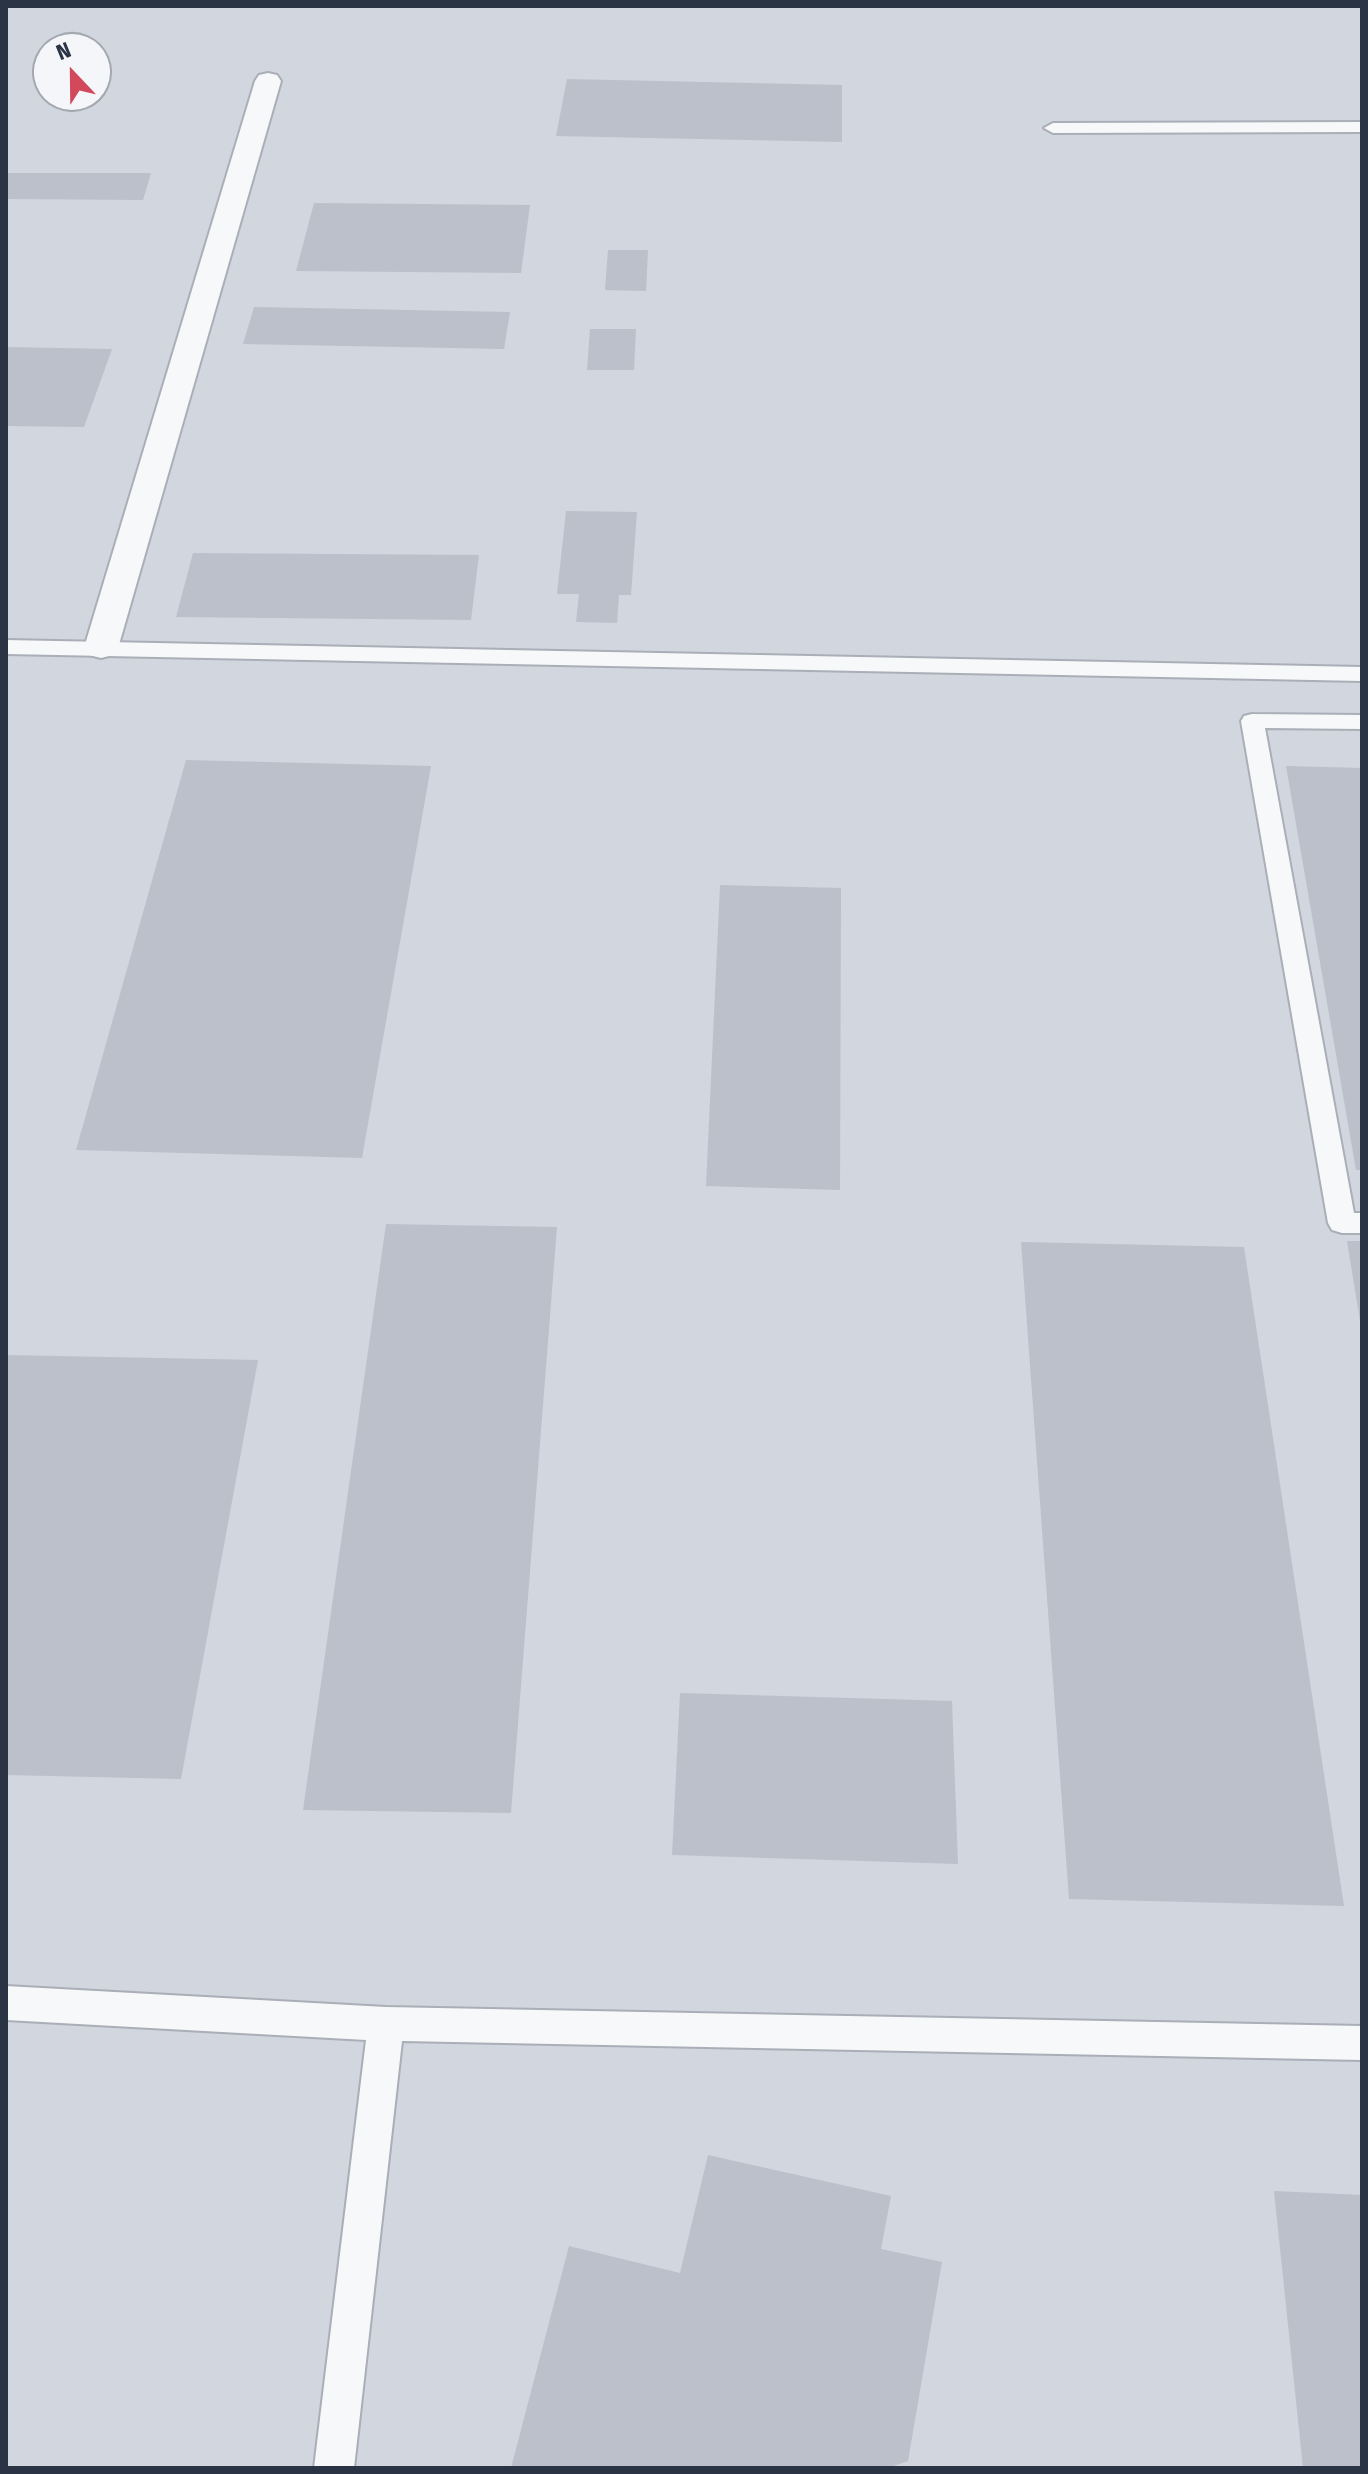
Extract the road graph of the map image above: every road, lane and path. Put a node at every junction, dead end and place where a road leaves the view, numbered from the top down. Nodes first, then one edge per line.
1 (268, 81) dead end
2 (1362, 127) edge
3 (1053, 128) dead end
4 (6, 647) edge
5 (101, 648) junction
6 (1362, 674) edge
7 (1362, 722) edge
8 (1362, 1223) edge
9 (6, 2003) edge
10 (386, 2024) junction
11 (1362, 2043) edge
12 (334, 2468) edge

1 - 5 street
2 - 3 lane
4 - 5 lane
5 - 6 lane
7 - 8 lane
9 - 10 lane
10 - 11 lane
10 - 12 lane

